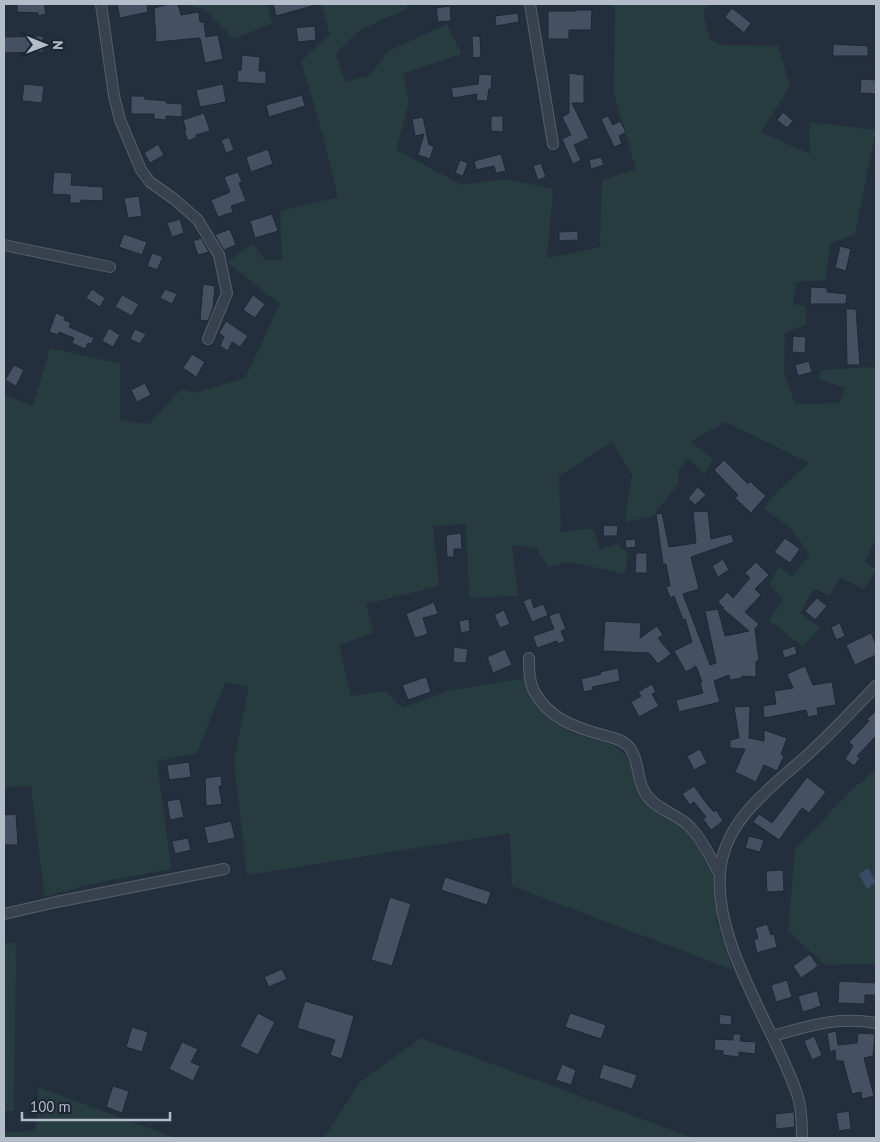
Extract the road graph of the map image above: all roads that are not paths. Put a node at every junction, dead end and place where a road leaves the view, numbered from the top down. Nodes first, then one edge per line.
1 (101, 4) edge
2 (530, 4) edge
3 (553, 144) dead end
4 (4, 245) edge
5 (110, 267) dead end
6 (208, 339) dead end
7 (529, 658) dead end
8 (876, 686) edge
9 (224, 869) dead end
10 (720, 874) junction
11 (4, 914) edge
12 (876, 1022) edge
13 (772, 1036) junction
14 (802, 1138) edge

1 - 6 street
2 - 3 street
4 - 5 street
7 - 10 street
8 - 10 street
9 - 11 street
10 - 13 street
12 - 13 street
13 - 14 street

